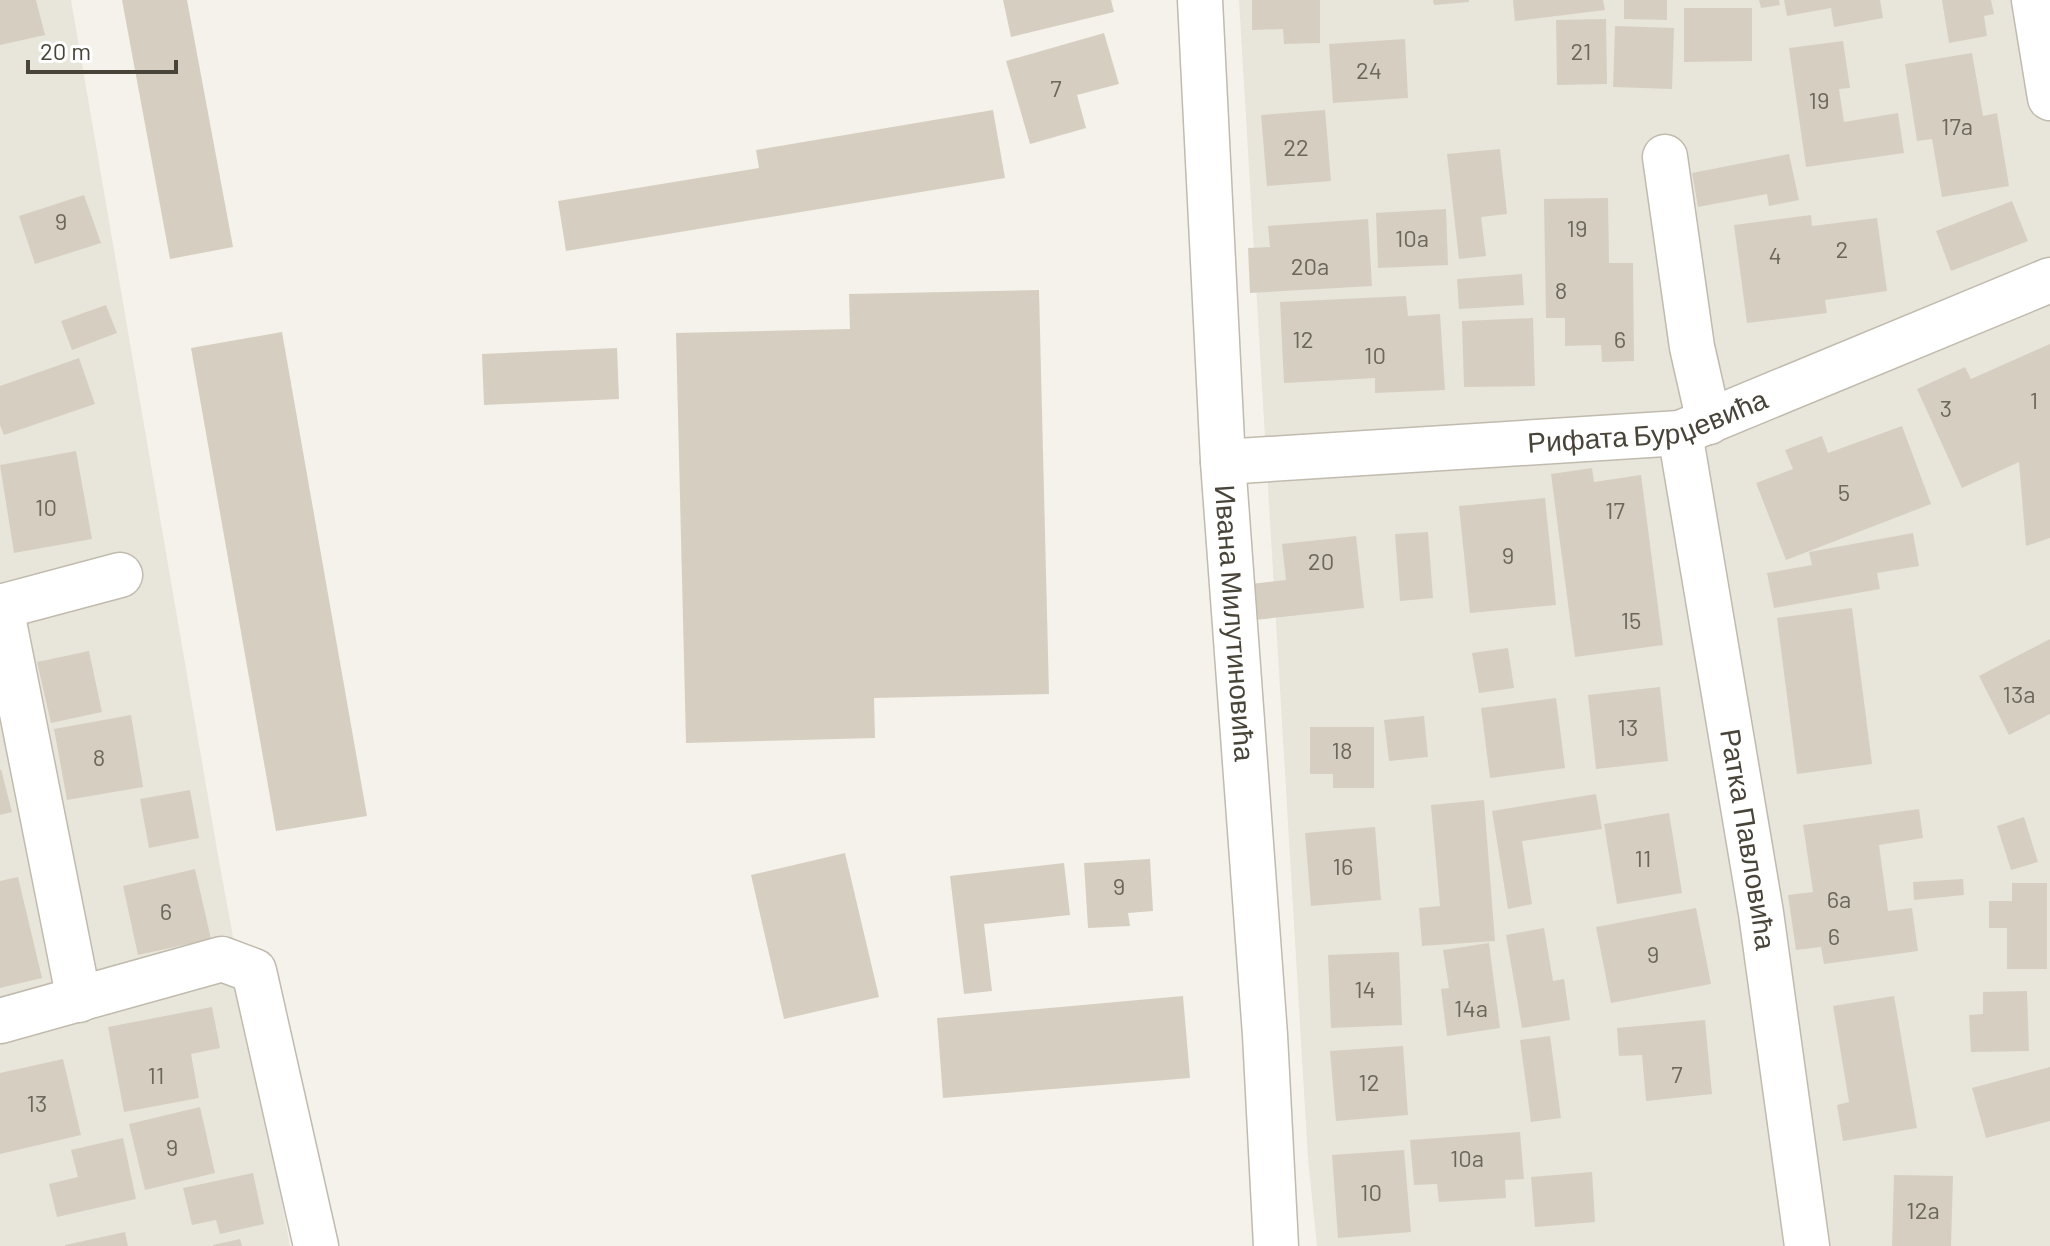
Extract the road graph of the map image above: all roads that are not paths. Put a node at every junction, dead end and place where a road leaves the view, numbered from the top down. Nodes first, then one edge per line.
1 (1200, 0) edge
2 (2034, 0) edge
3 (2050, 98) edge
4 (1665, 157) dead end
5 (2050, 280) edge
6 (1694, 428) junction
7 (1223, 462) junction
8 (120, 575) dead end
9 (0, 607) edge
10 (79, 1000) junction
11 (0, 1021) edge
12 (316, 1246) edge
13 (1276, 1246) edge
14 (1807, 1246) edge

1 - 7 street, Ивана Милутиновића
2 - 3 street
4 - 6 street, Ратка Павловића
5 - 6 street, Рифата Бурџевића
6 - 7 street, Рифата Бурџевића
6 - 14 street, Ратка Павловића
7 - 13 street, Ивана Милутиновића
8 - 9 street
9 - 10 street
10 - 11 street
10 - 12 street

